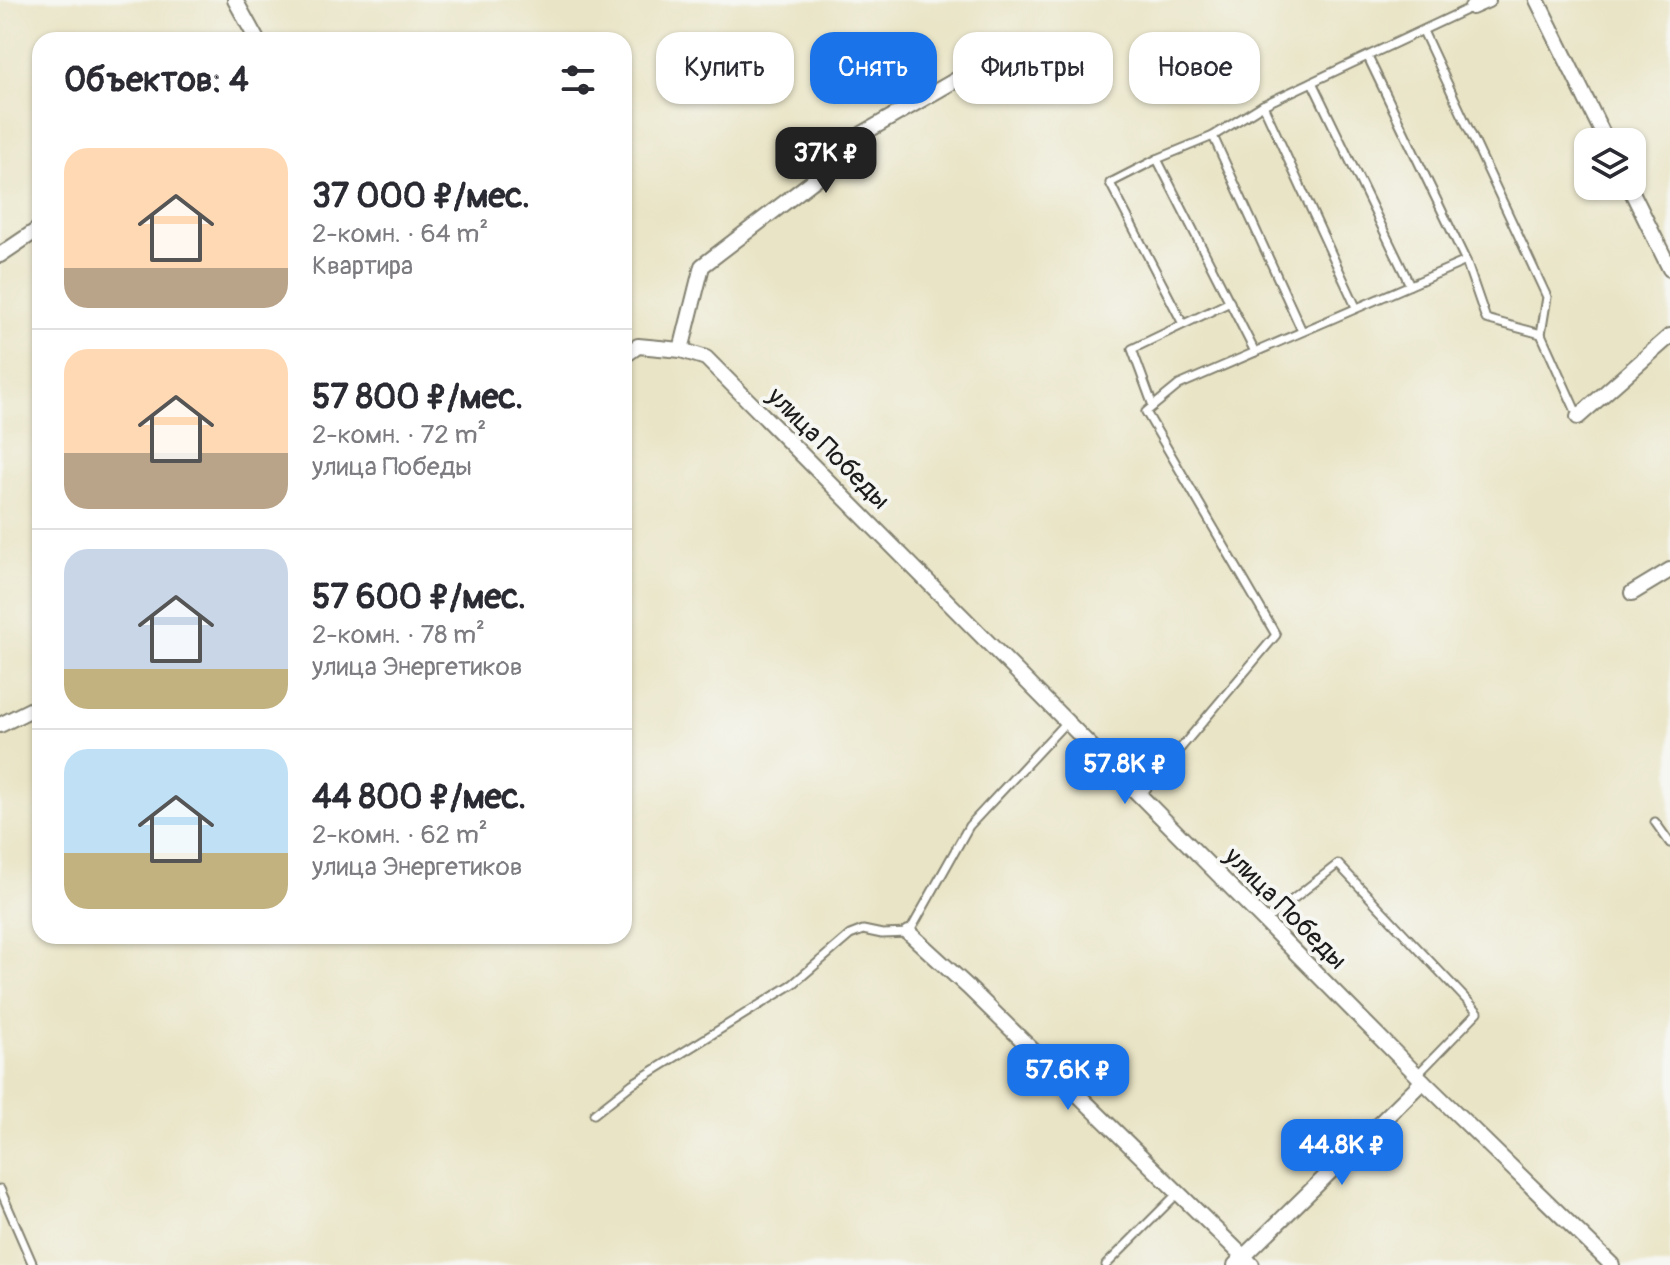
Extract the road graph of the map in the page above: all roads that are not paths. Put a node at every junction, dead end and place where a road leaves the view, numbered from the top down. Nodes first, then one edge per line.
1 (235, 0) edge
2 (1488, 0) edge
3 (1537, 0) edge
4 (1472, 7) joint
5 (1423, 31) junction
6 (253, 32) edge
7 (1368, 57) junction
8 (953, 82) edge
9 (1312, 82) junction
10 (1263, 105) junction
11 (1600, 128) edge
12 (1213, 136) junction
13 (1157, 159) junction
14 (1636, 200) edge
15 (32, 233) edge
16 (0, 255) edge
17 (1466, 261) junction
18 (1670, 269) edge
19 (1410, 285) junction
20 (1230, 302) junction
21 (1356, 307) junction
22 (1183, 324) junction
23 (1302, 331) junction
24 (1541, 334) junction
25 (1670, 336) edge
26 (632, 350) edge
27 (681, 350) junction
28 (1255, 352) junction
29 (1153, 406) junction
30 (1578, 417) joint
31 (1670, 570) edge
32 (1632, 593) dead end
33 (32, 709) edge
34 (1067, 721) junction
35 (0, 725) edge
36 (1141, 796) junction
37 (1655, 822) dead end
38 (1670, 843) edge
39 (1265, 921) junction
40 (909, 933) junction
41 (1420, 1078) junction
42 (594, 1114) dead end
43 (0, 1189) edge
44 (1179, 1193) junction
45 (1244, 1262) edge
46 (33, 1265) edge
47 (1106, 1265) edge
48 (1612, 1265) edge

1 - 6 street
2 - 4 street
3 - 11 street
4 - 5 lane
5 - 7 lane
5 - 24 lane
7 - 9 lane
7 - 17 lane
8 - 27 street
9 - 10 lane
9 - 19 lane
10 - 12 lane
10 - 21 lane
12 - 13 lane
12 - 23 lane
13 - 20 lane
13 - 22 lane
14 - 18 street
15 - 16 street
17 - 19 lane
17 - 24 lane
19 - 21 lane
20 - 22 lane
20 - 28 lane
21 - 23 lane
22 - 29 lane
23 - 28 lane
24 - 30 lane
25 - 30 street
26 - 27 street, улица Победы
27 - 34 street, улица Победы
28 - 29 lane
29 - 36 lane
31 - 32 street
33 - 35 street
34 - 36 street, улица Победы
34 - 40 lane
36 - 39 street, улица Победы
37 - 38 lane
39 - 41 street, улица Победы
39 - 41 lane
40 - 42 lane
40 - 44 street
41 - 45 street
41 - 48 street, улица Победы
43 - 46 lane
44 - 45 street
44 - 47 lane

